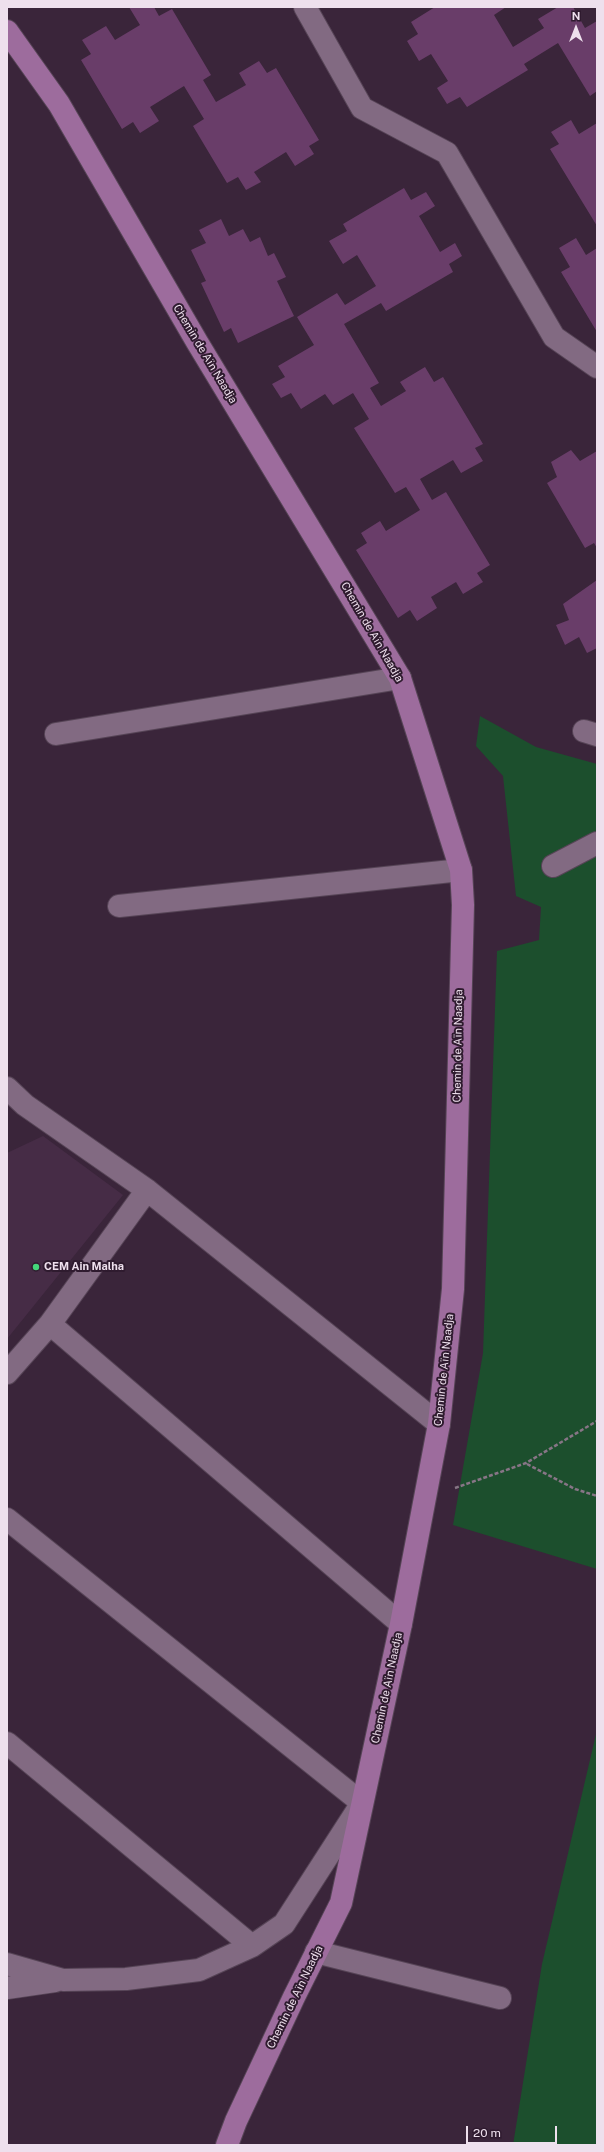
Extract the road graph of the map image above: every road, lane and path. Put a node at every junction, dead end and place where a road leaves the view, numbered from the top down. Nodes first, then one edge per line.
1 (305, 7) edge
2 (7, 31) edge
3 (597, 367) edge
4 (400, 678) junction
5 (56, 734) dead end
6 (597, 843) edge
7 (553, 866) dead end
8 (461, 870) junction
9 (119, 906) dead end
10 (7, 1088) edge
11 (16, 1109) edge
12 (147, 1190) junction
13 (50, 1324) junction
14 (7, 1373) edge
15 (597, 1421) edge
16 (439, 1424) junction
17 (526, 1463) junction
18 (597, 1496) edge
19 (424, 1499) junction
20 (7, 1520) edge
21 (401, 1624) junction
22 (7, 1743) edge
23 (362, 1803) junction
24 (252, 1946) junction
25 (316, 1952) junction
26 (7, 1964) edge
27 (63, 1980) junction
28 (7, 1988) edge
29 (500, 1998) dead end
30 (229, 2145) edge

1 - 3 street
2 - 4 main road, Chemin de Aïn Naadja
4 - 5 street
4 - 8 main road, Chemin de Aïn Naadja
6 - 7 street
8 - 9 street
8 - 16 main road, Chemin de Aïn Naadja
10 - 11 street
11 - 12 street
12 - 13 street
12 - 16 street
13 - 14 street
13 - 21 street
15 - 17 path
16 - 19 main road, Chemin de Aïn Naadja
17 - 18 path
17 - 19 path
19 - 21 main road, Chemin de Aïn Naadja
20 - 23 street
21 - 23 main road, Chemin de Aïn Naadja
22 - 24 street
23 - 24 street
23 - 25 main road, Chemin de Aïn Naadja
24 - 27 street
25 - 29 street
25 - 30 main road, Chemin de Aïn Naadja
26 - 27 street
27 - 28 street

